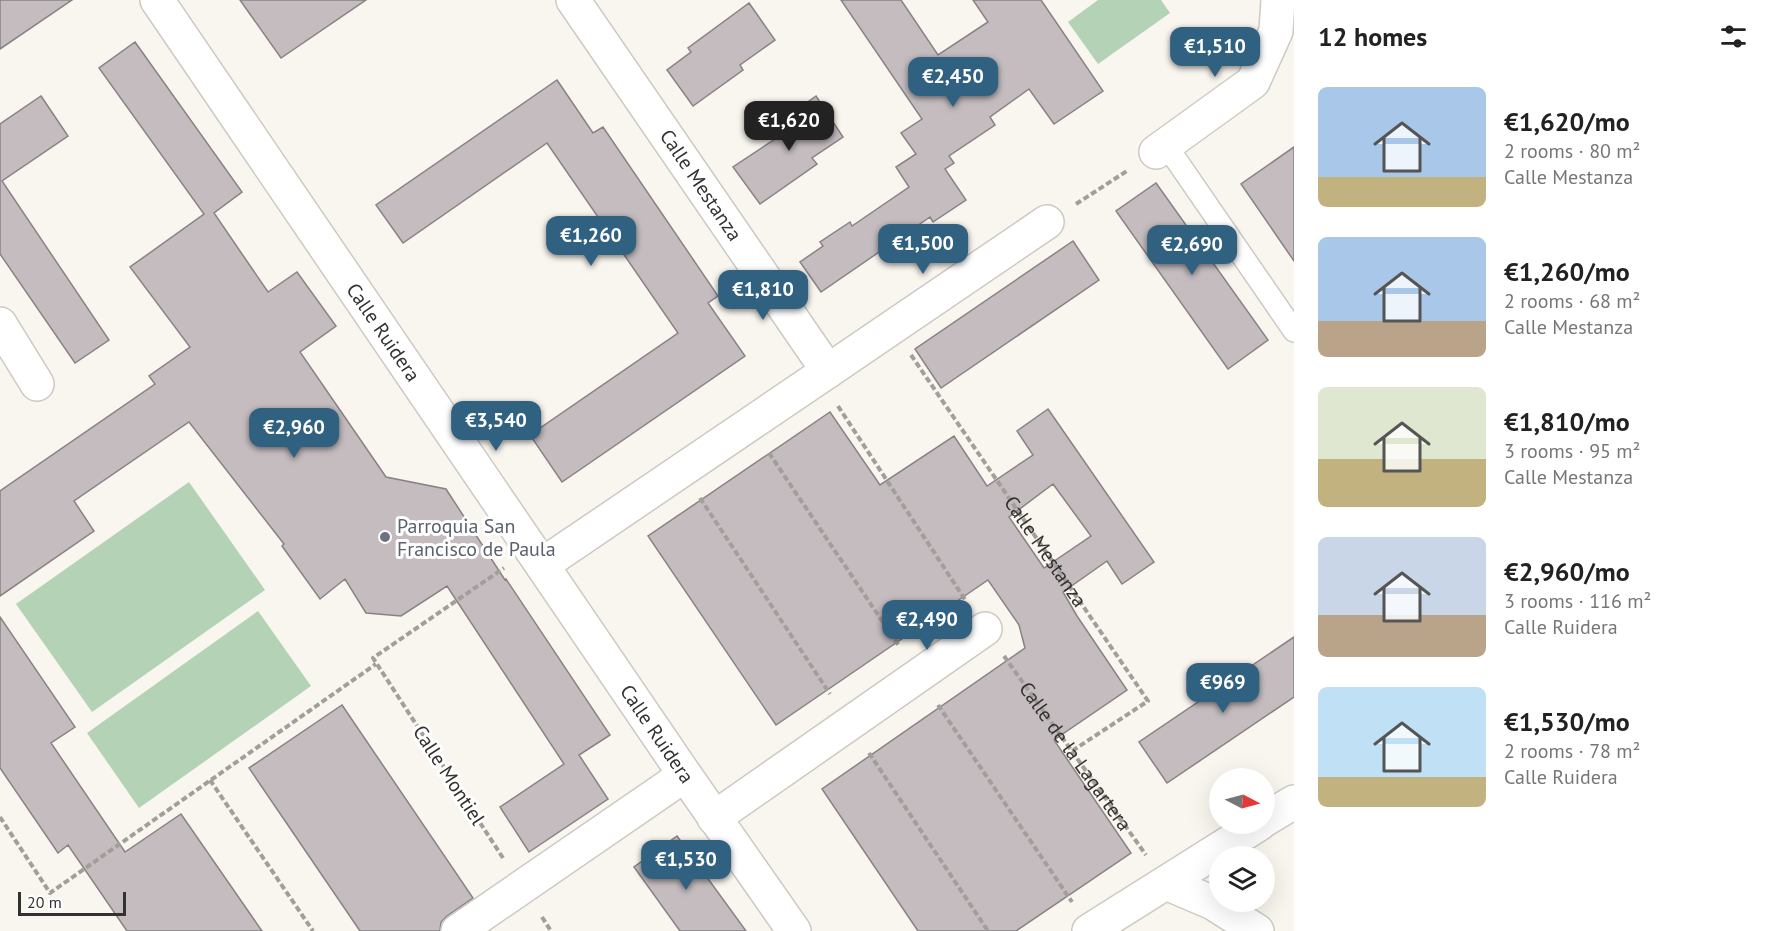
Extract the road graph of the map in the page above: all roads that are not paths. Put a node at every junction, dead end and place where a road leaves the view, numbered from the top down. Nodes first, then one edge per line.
1 (158, 0) edge
2 (573, 0) edge
3 (1283, 16) edge
4 (1161, 149) joint
5 (1047, 222) road end
6 (0, 324) edge
7 (1294, 331) edge
8 (823, 374) junction
9 (37, 384) dead end
10 (537, 557) junction
11 (985, 629) road end
12 (685, 775) junction
13 (1294, 802) edge
14 (1275, 813) edge
15 (714, 818) junction
16 (1244, 834) edge
17 (1166, 883) junction
18 (458, 931) edge
19 (794, 931) edge
20 (1089, 931) edge
21 (1257, 931) edge

1 - 10 street, Calle Ruidera
2 - 8 street, Calle Mestanza
3 - 4 street
4 - 7 lane
5 - 8 street
6 - 9 street
8 - 10 street
10 - 12 street, Calle Ruidera
11 - 15 street
12 - 15 street, Calle Ruidera
12 - 18 street
13 - 14 street
15 - 19 street, Calle Ruidera
16 - 17 street
17 - 20 street
17 - 21 street

